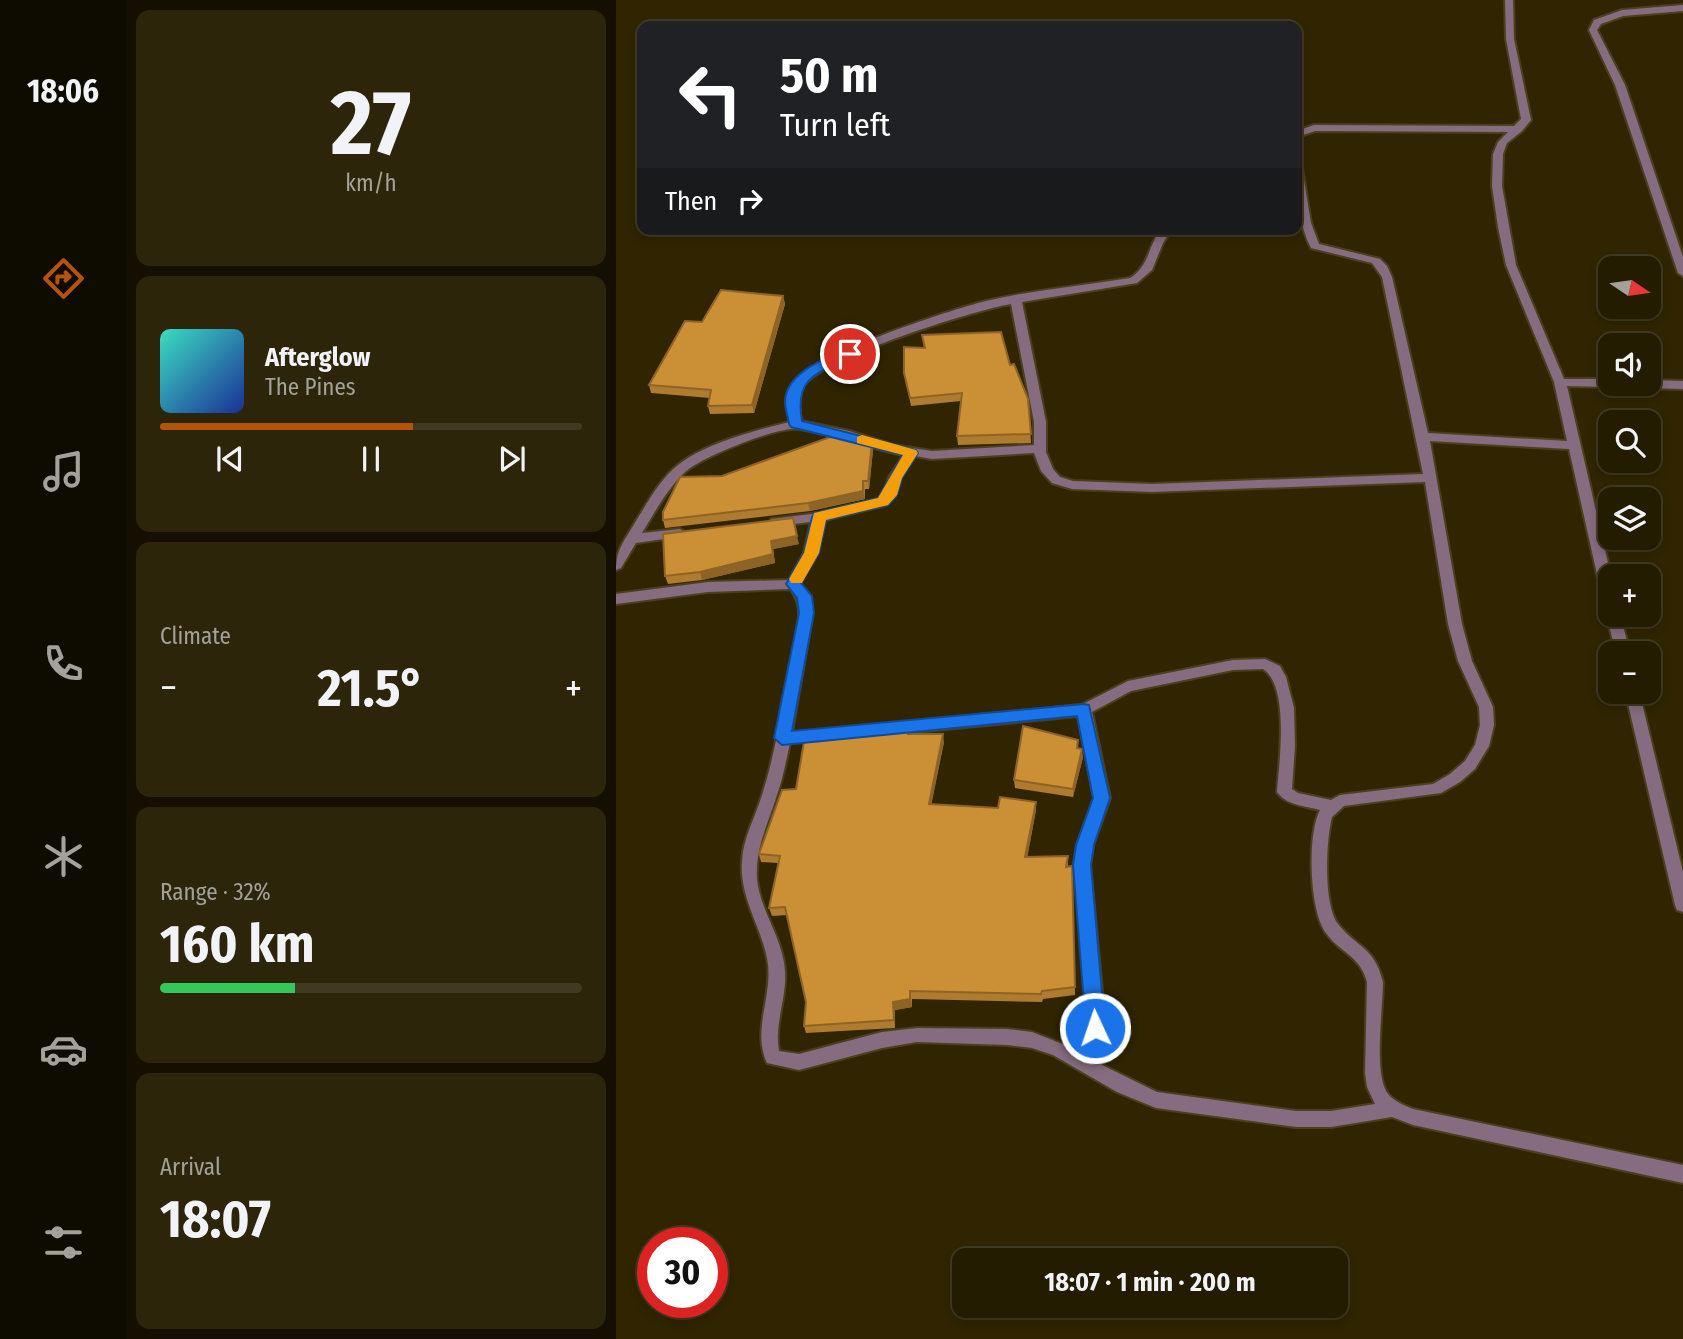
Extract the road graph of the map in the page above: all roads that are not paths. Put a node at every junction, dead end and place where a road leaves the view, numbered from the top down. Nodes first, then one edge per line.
1 (1510, 0) edge
2 (1683, 8) edge
3 (1519, 129) junction
4 (1302, 132) edge
5 (1302, 225) edge
6 (1162, 235) edge
7 (1683, 273) edge
8 (1016, 302) junction
9 (1560, 382) junction
10 (1598, 383) edge
11 (1661, 384) edge
12 (1683, 385) edge
13 (796, 424) junction
14 (1423, 437) junction
15 (1573, 445) junction
16 (1041, 449) junction
17 (911, 453) junction
18 (1431, 478) junction
19 (819, 517) junction
20 (766, 523) edge
21 (698, 531) edge
22 (631, 539) junction
23 (1601, 564) edge
24 (616, 565) edge
25 (793, 584) junction
26 (616, 598) edge
27 (1635, 704) edge
28 (1084, 710) junction
29 (782, 738) junction
30 (1331, 806) junction
31 (1683, 905) edge
32 (1093, 1069) junction
33 (1391, 1109) junction
34 (1683, 1174) edge

1 - 3 street
2 - 7 street
3 - 4 street
3 - 9 street
5 - 14 street
6 - 8 street
8 - 13 street
8 - 16 street
9 - 10 street
9 - 15 street
11 - 12 street
13 - 17 street
13 - 22 street
14 - 15 street
14 - 18 street
15 - 23 street
16 - 17 street
16 - 18 street
17 - 19 street
18 - 30 street
19 - 20 street
19 - 25 street
21 - 22 street
22 - 24 street
25 - 26 street
25 - 29 street
27 - 31 street
28 - 29 street
28 - 30 street
28 - 32 street
29 - 32 street
30 - 33 street
32 - 33 street
33 - 34 street

